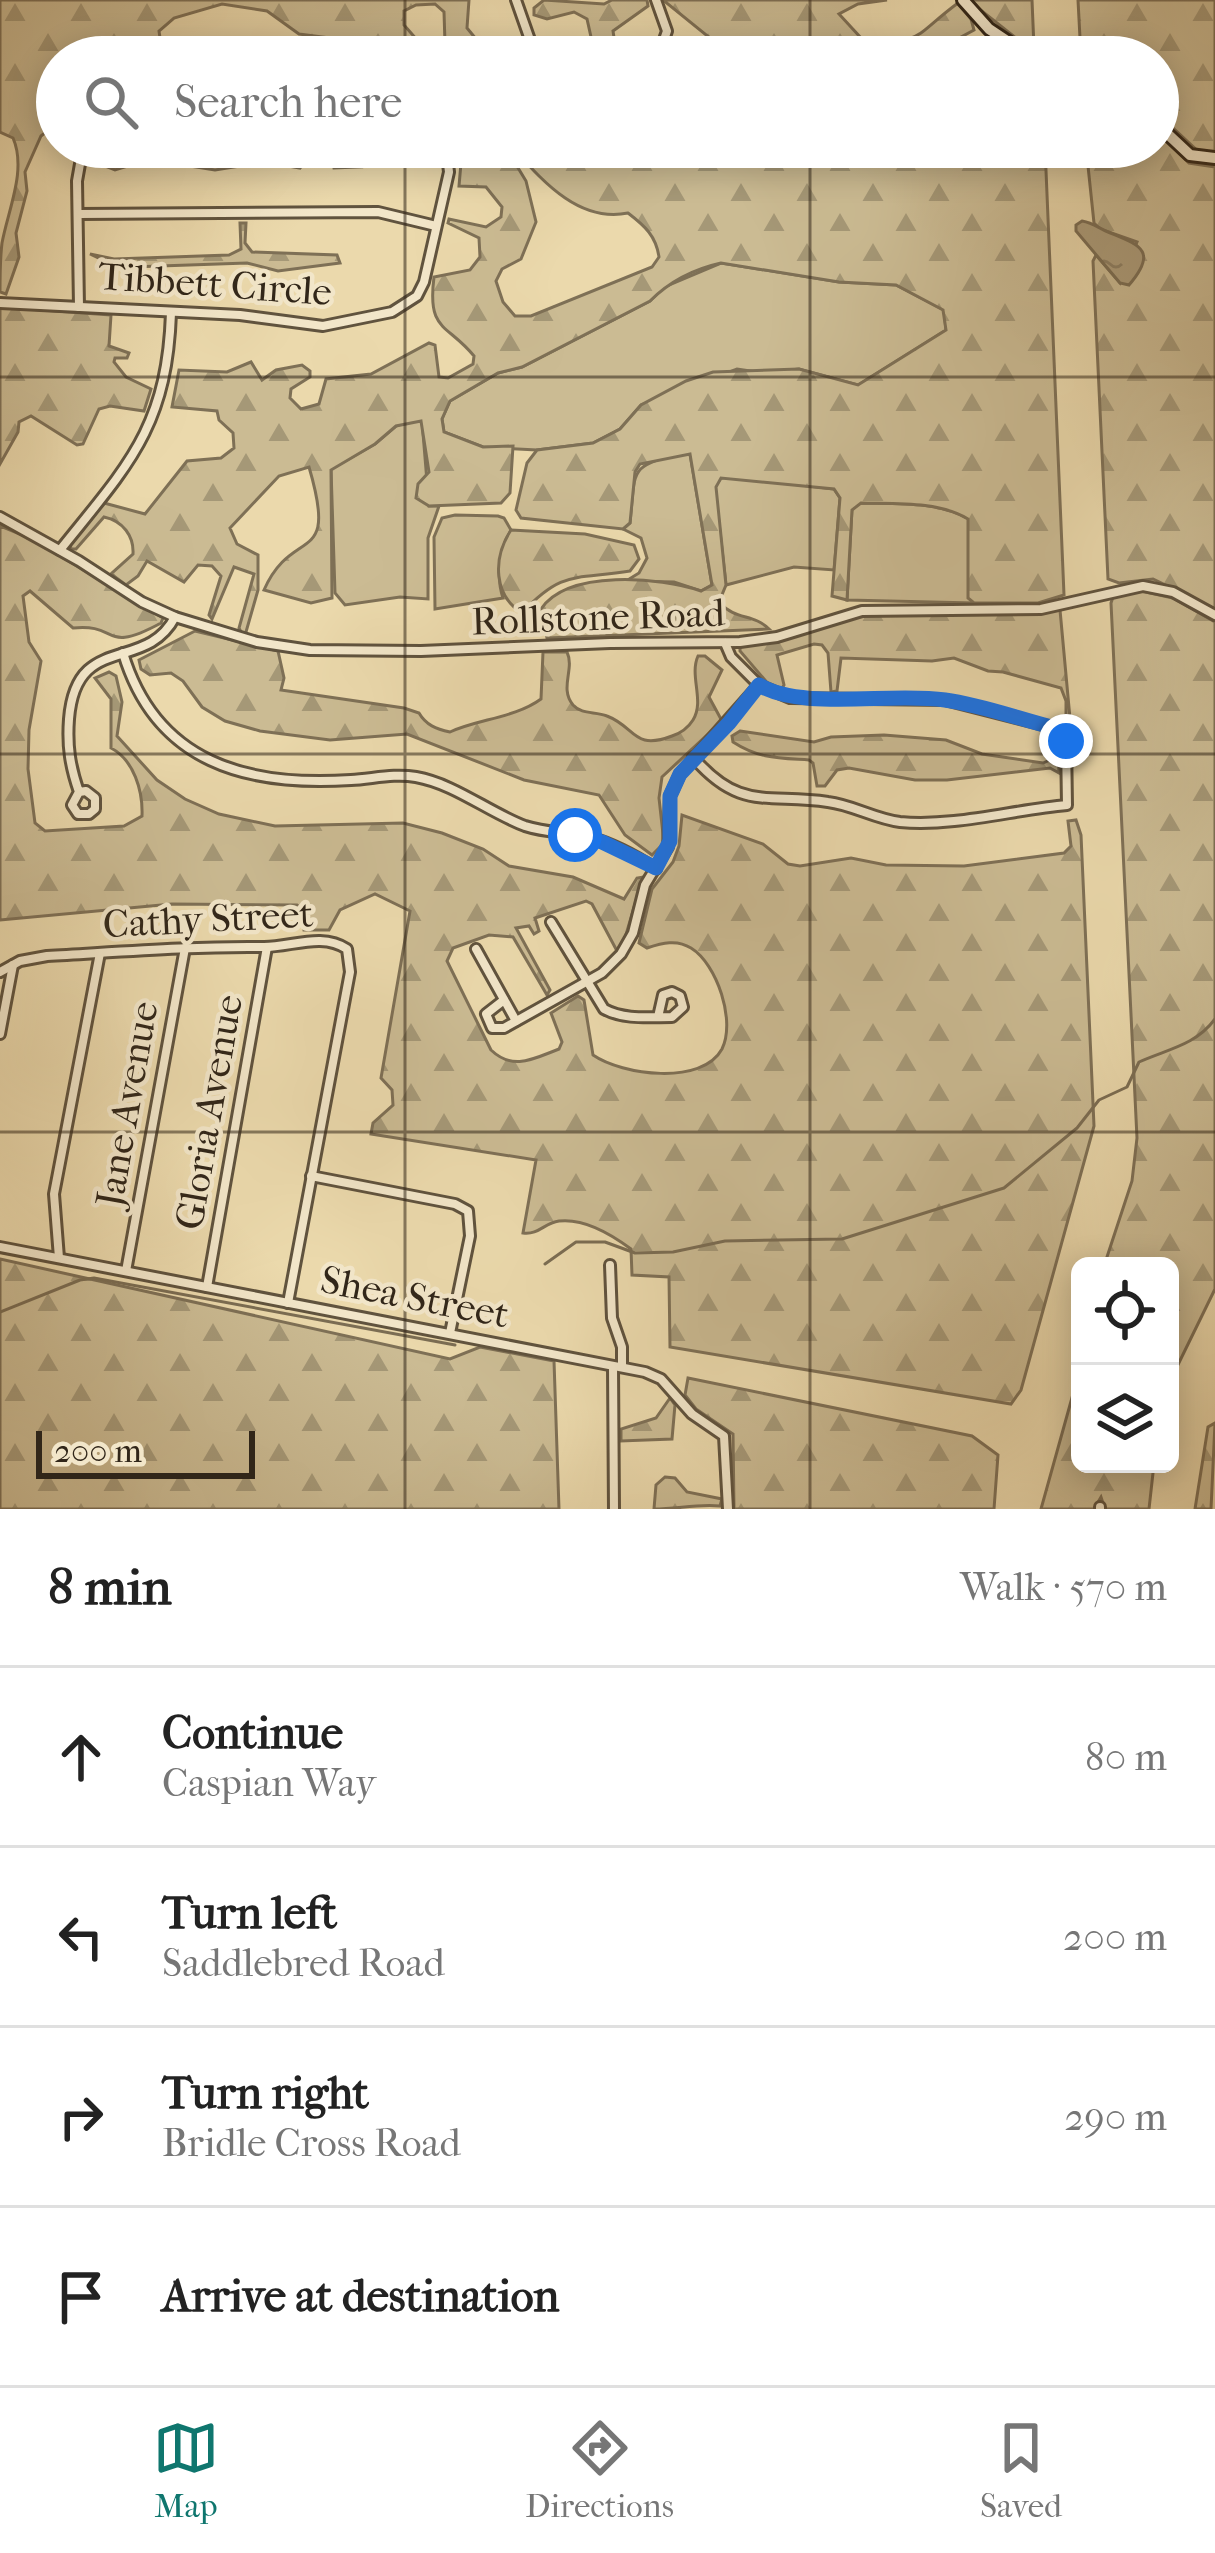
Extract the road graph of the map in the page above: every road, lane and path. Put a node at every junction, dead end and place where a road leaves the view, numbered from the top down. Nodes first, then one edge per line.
1 (516, 0) edge
2 (656, 0) edge
3 (963, 0) edge
4 (529, 36) edge
5 (665, 36) edge
6 (1000, 36) edge
7 (1179, 145) edge
8 (1215, 158) edge
9 (78, 168) edge
10 (449, 168) edge
11 (79, 214) junction
12 (436, 226) junction
13 (0, 303) edge
14 (79, 308) junction
15 (171, 313) junction
16 (0, 517) edge
17 (60, 550) junction
18 (1215, 615) edge
19 (175, 617) junction
20 (725, 643) junction
21 (123, 653) junction
22 (759, 685) junction
23 (693, 757) junction
24 (79, 792) dead end
25 (656, 868) junction
26 (550, 922) dead end
27 (185, 947) junction
28 (267, 947) junction
29 (476, 949) dead end
30 (100, 953) junction
31 (13, 964) junction
32 (0, 972) edge
33 (585, 983) junction
34 (504, 1000) junction
35 (658, 1017) dead end
36 (516, 1021) junction
37 (0, 1034) edge
38 (311, 1176) junction
39 (0, 1247) edge
40 (59, 1258) junction
41 (610, 1265) dead end
42 (127, 1271) junction
43 (207, 1287) junction
44 (288, 1303) junction
45 (450, 1333) junction
46 (618, 1367) junction
47 (614, 1509) edge
48 (728, 1509) edge

1 - 4 street
2 - 5 street
3 - 6 main road
7 - 8 main road
9 - 11 street, Tibbett Circle
10 - 12 street, Tibbett Circle
11 - 12 street
11 - 14 street, Tibbett Circle
12 - 15 street, Tibbett Circle
13 - 14 street
14 - 15 street, Tibbett Circle
15 - 17 street
16 - 17 street, Rollstone Road
17 - 19 street, Rollstone Road
18 - 20 street, Rollstone Road
19 - 20 street, Rollstone Road
19 - 21 street
20 - 22 street
21 - 24 street
21 - 25 street
22 - 23 street
22 - 23 street
23 - 25 street
25 - 33 street
26 - 33 street
27 - 28 street, Cathy Street
27 - 30 street, Cathy Street
27 - 42 street, Jane Avenue
28 - 38 street, Cathy Street
28 - 43 street, Gloria Avenue
29 - 34 street
30 - 31 street, Cathy Street
30 - 40 street
31 - 32 street, Cathy Street
31 - 37 street
33 - 35 street
33 - 36 street
34 - 36 street
34 - 36 street
38 - 44 street, Cathy Street
38 - 45 street
39 - 40 street, Shea Street
40 - 42 street, Shea Street
41 - 46 street
42 - 43 street, Shea Street
43 - 44 street, Shea Street
44 - 45 street, Shea Street
45 - 46 street, Shea Street
46 - 47 street
46 - 48 street, Shea Street

